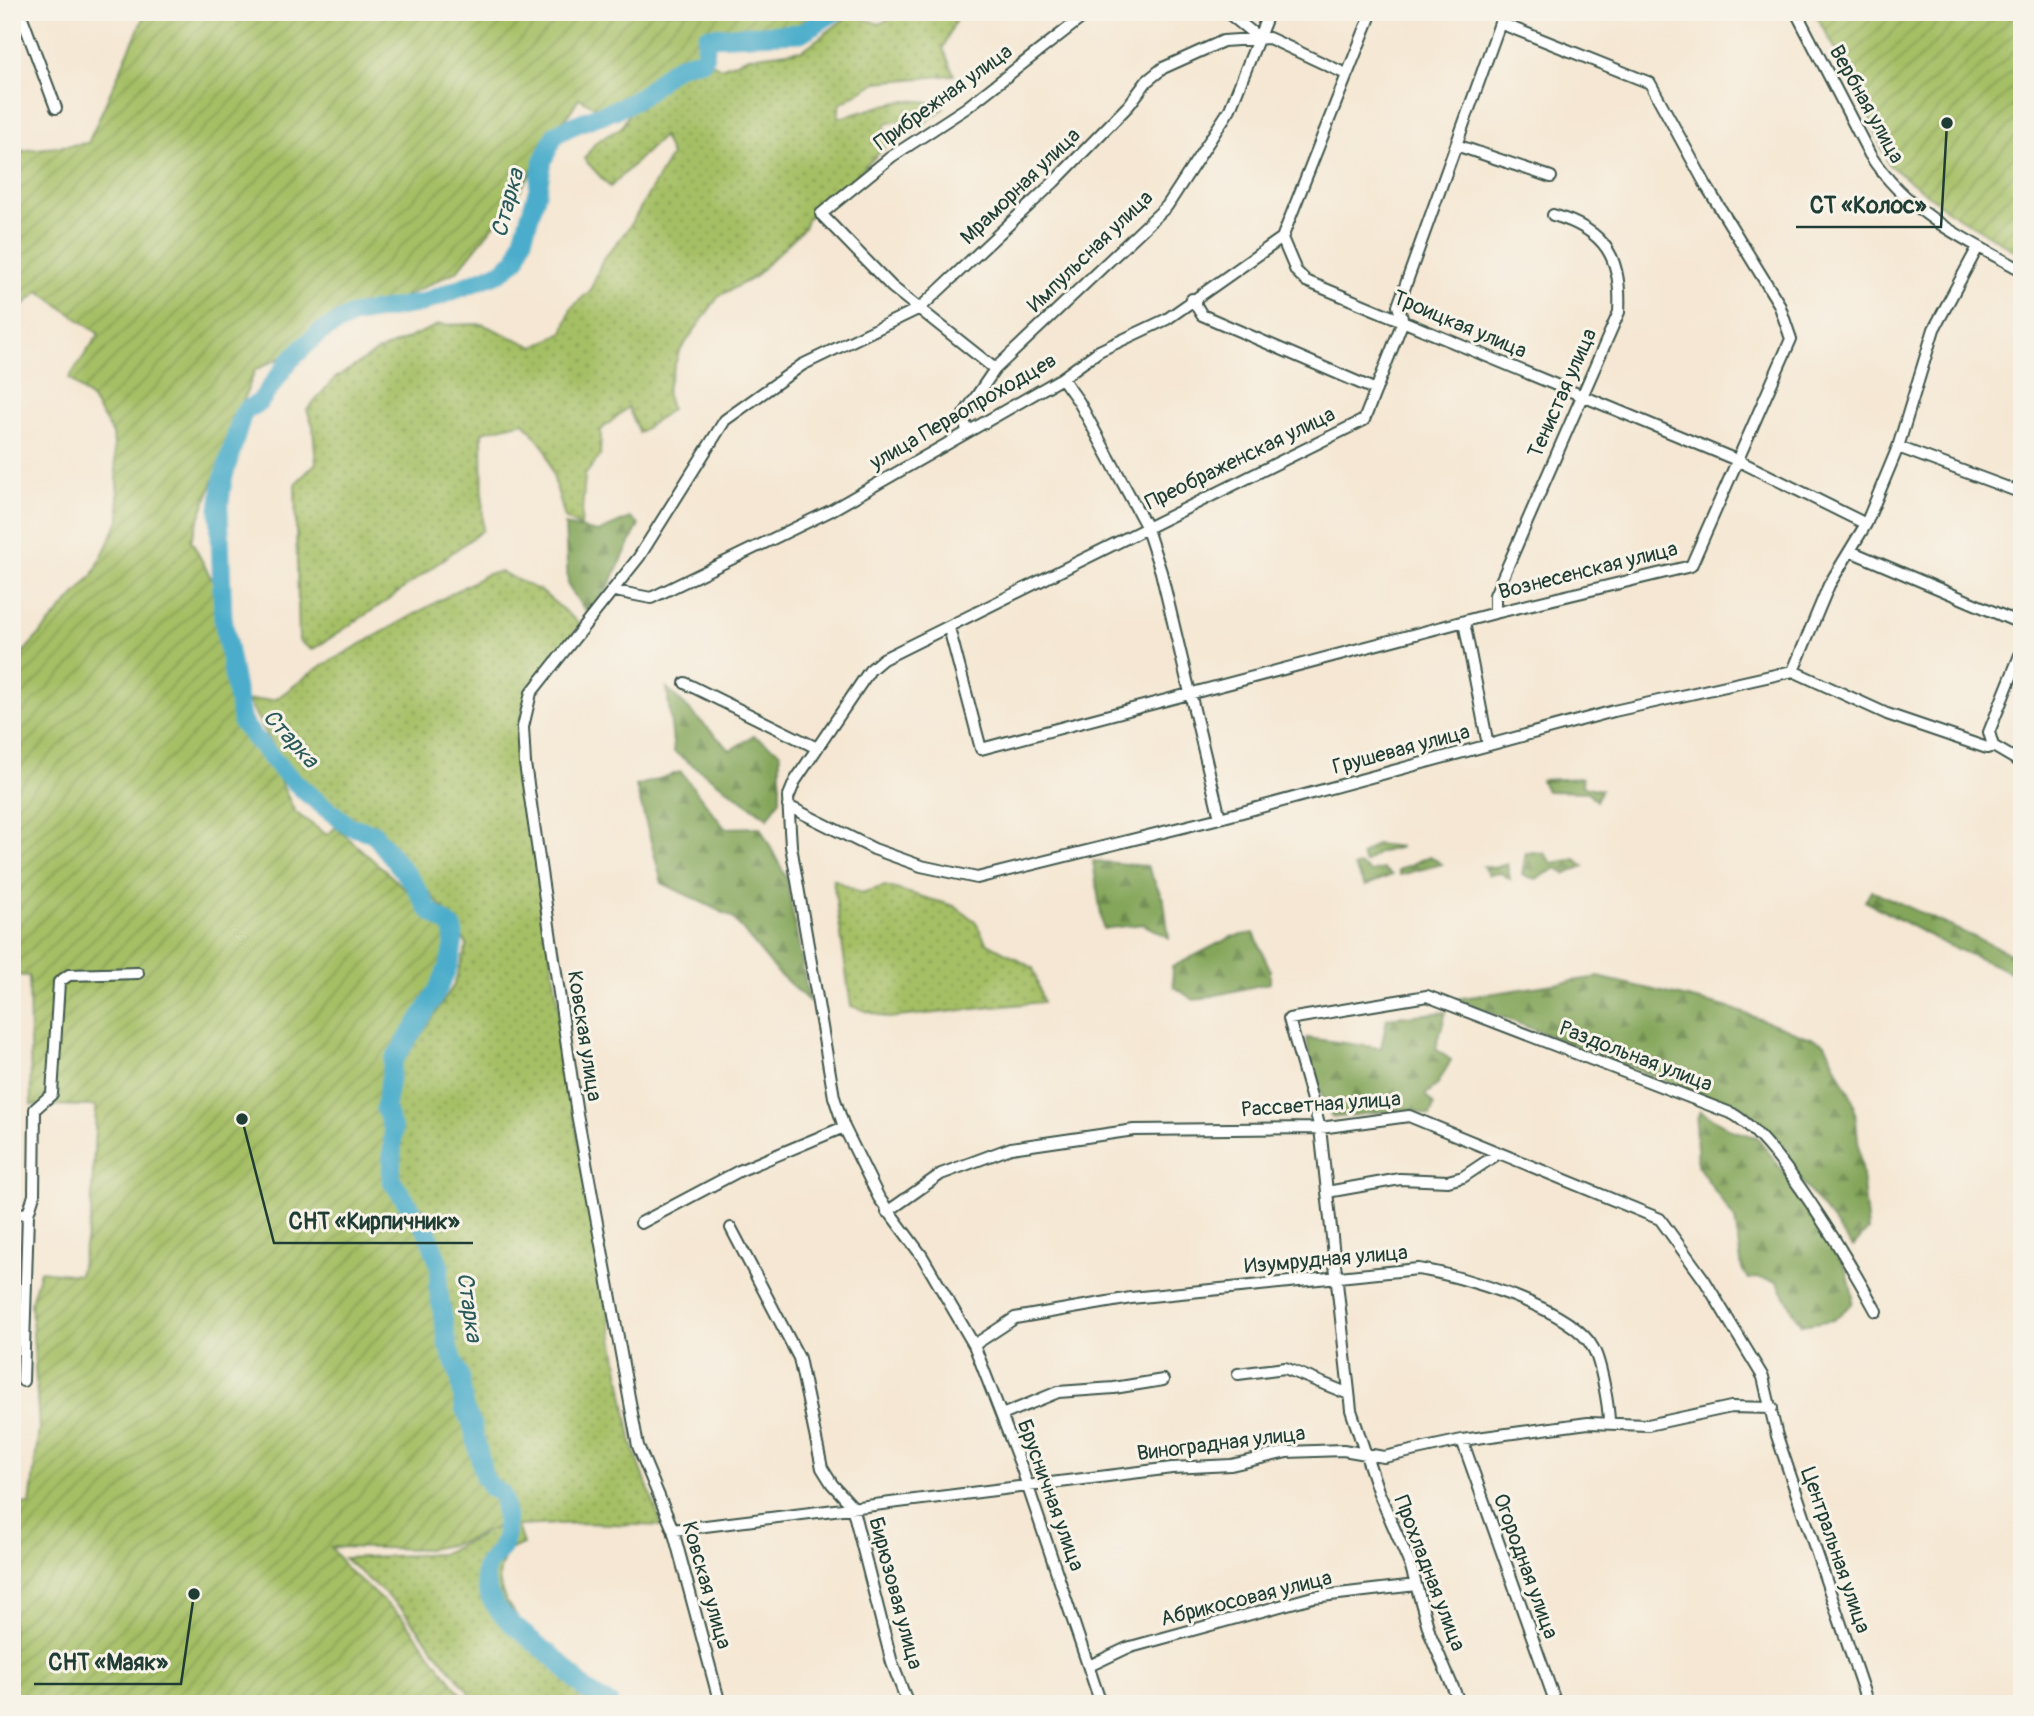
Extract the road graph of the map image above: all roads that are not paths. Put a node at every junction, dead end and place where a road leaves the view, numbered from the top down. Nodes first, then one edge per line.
1 (20, 12) edge
2 (1089, 12) edge
3 (1227, 12) edge
4 (1269, 12) edge
5 (1372, 12) edge
6 (1796, 12) edge
7 (1502, 18) edge
8 (1259, 38) junction
9 (1346, 74) junction
10 (56, 108) dead end
11 (1456, 145) junction
12 (1551, 177) dead end
13 (1553, 215) dead end
14 (1282, 238) junction
15 (1978, 247) junction
16 (2022, 270) edge
17 (1192, 299) junction
18 (920, 308) junction
19 (1403, 321) junction
20 (995, 369) junction
21 (1062, 378) junction
22 (1376, 390) junction
23 (1581, 396) junction
24 (725, 420) joint
25 (967, 431) junction
26 (1898, 447) junction
27 (1739, 461) junction
28 (2022, 493) edge
29 (1866, 524) junction
30 (1146, 526) junction
31 (1850, 551) junction
32 (615, 591) junction
33 (1495, 613) junction
34 (1464, 622) junction
35 (2022, 624) edge
36 (949, 628) junction
37 (2022, 650) edge
38 (1793, 671) junction
39 (685, 683) dead end
40 (1190, 695) junction
41 (1488, 745) junction
42 (1993, 746) junction
43 (817, 748) junction
44 (2022, 763) edge
45 (788, 806) junction
46 (1220, 818) junction
47 (138, 973) dead end
48 (1289, 1019) joint
49 (844, 1127) junction
50 (1320, 1128) junction
51 (1499, 1153) junction
52 (1327, 1192) junction
53 (887, 1212) junction
54 (12, 1213) edge
55 (28, 1213) junction
56 (641, 1223) dead end
57 (731, 1228) dead end
58 (1337, 1275) junction
59 (1876, 1311) dead end
60 (974, 1345) junction
61 (1238, 1374) dead end
62 (1163, 1380) dead end
63 (23, 1381) dead end
64 (1349, 1394) junction
65 (1772, 1408) junction
66 (1002, 1415) junction
67 (1609, 1423) junction
68 (1462, 1440) junction
69 (1367, 1455) junction
70 (1028, 1486) junction
71 (852, 1506) junction
72 (673, 1530) junction
73 (1416, 1585) junction
74 (1089, 1666) junction
75 (1865, 1703) edge
76 (720, 1704) edge
77 (908, 1704) edge
78 (1101, 1704) edge
79 (1460, 1704) edge
80 (1556, 1704) edge

1 - 10 street
2 - 18 street, Прибрежная улица
3 - 8 street
4 - 8 street, Импульсная улица
5 - 9 street
6 - 15 street, Вербная улица
7 - 11 street, Преображенская улица
7 - 27 street, Вознесенская улица
8 - 9 street, Мраморная улица
8 - 18 street, Мраморная улица
8 - 20 street, Импульсная улица
9 - 14 street
11 - 12 street
11 - 19 street, Преображенская улица
13 - 23 street, Тенистая улица
14 - 17 street, улица Первопроходцев
14 - 19 street, Троицкая улица
15 - 16 street, Вербная улица
15 - 26 street
17 - 21 street, улица Первопроходцев
17 - 22 street
18 - 20 street
18 - 24 street, Мраморная улица
19 - 22 street, Преображенская улица
19 - 23 street, Троицкая улица
20 - 25 street, Импульсная улица
21 - 25 street, улица Первопроходцев
21 - 30 street
22 - 30 street, Преображенская улица
23 - 27 street, Троицкая улица
23 - 33 street, Тенистая улица
24 - 32 street, Ковская улица
25 - 32 street, улица Первопроходцев
26 - 28 street
26 - 29 street
27 - 29 street, Троицкая улица
27 - 33 street, Вознесенская улица
29 - 31 street
30 - 36 street, Преображенская улица
30 - 40 street
31 - 35 street
31 - 38 street
32 - 72 street, Ковская улица
33 - 34 street, Вознесенская улица
34 - 40 street, Вознесенская улица
34 - 41 street
36 - 40 street, Вознесенская улица
36 - 43 street, Преображенская улица
37 - 42 street
38 - 41 street, Грушевая улица
38 - 42 street
39 - 43 street
40 - 46 street
41 - 46 street, Грушевая улица
42 - 44 street
43 - 45 street, Преображенская улица
45 - 46 street, Грушевая улица
45 - 49 street, Брусничная улица
47 - 55 street
48 - 50 street, Прохладная улица
48 - 59 street, Раздольная улица
49 - 53 street, Брусничная улица
49 - 56 street
50 - 51 street, Рассветная улица
50 - 52 street, Прохладная улица
50 - 53 street, Рассветная улица
51 - 52 street
51 - 65 street, Рассветная улица
52 - 58 street, Прохладная улица
53 - 60 street, Брусничная улица
54 - 55 street
55 - 63 street
57 - 71 street, Бирюзовая улица
58 - 60 street, Изумрудная улица
58 - 64 street, Прохладная улица
58 - 67 street, Изумрудная улица
60 - 66 street, Брусничная улица
61 - 64 street
62 - 66 street
64 - 69 street, Прохладная улица
65 - 67 street, Виноградная улица
65 - 75 street, Центральная улица
66 - 70 street, Брусничная улица
67 - 68 street, Виноградная улица
68 - 69 street, Виноградная улица
68 - 80 street, Огородная улица
69 - 70 street, Виноградная улица
69 - 73 street, Прохладная улица
70 - 71 street, Виноградная улица
70 - 74 street, Брусничная улица
71 - 72 street, Виноградная улица
71 - 77 street, Бирюзовая улица
72 - 76 street, Ковская улица
73 - 74 street, Абрикосовая улица
73 - 79 street, Прохладная улица
74 - 78 street, Брусничная улица

